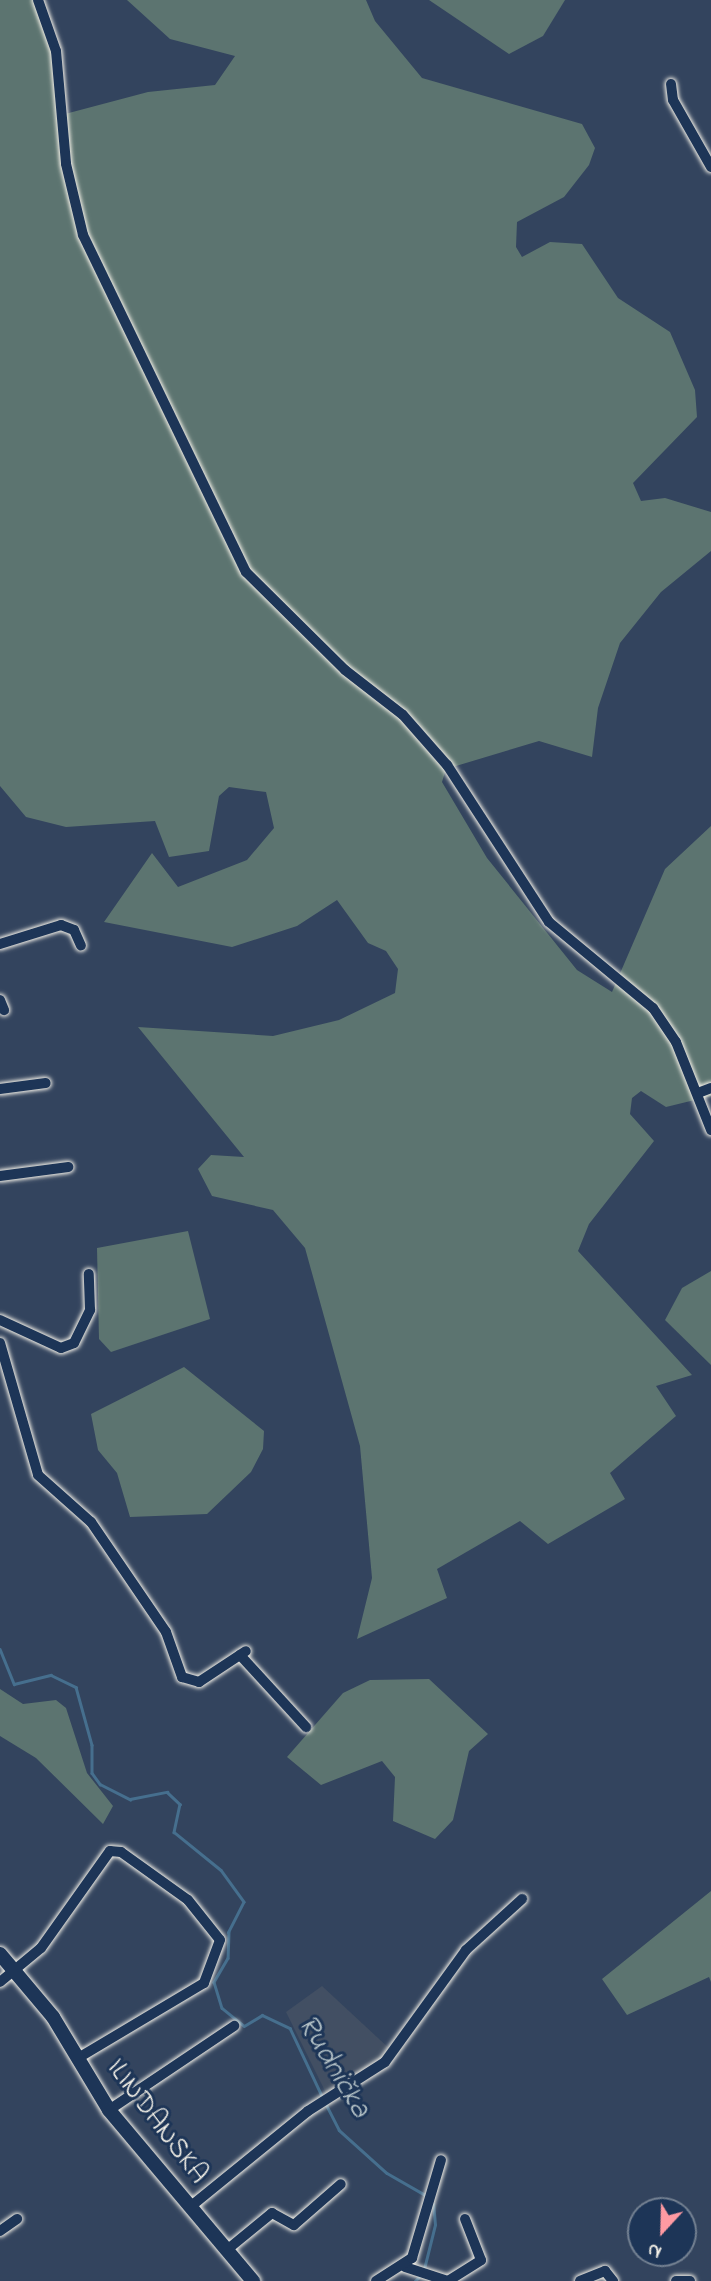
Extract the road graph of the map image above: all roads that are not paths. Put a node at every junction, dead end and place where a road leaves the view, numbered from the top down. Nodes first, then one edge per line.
1 (38, 0) edge
2 (671, 84) dead end
3 (711, 167) edge
4 (0, 944) edge
5 (81, 946) dead end
6 (46, 1083) dead end
7 (711, 1088) edge
8 (0, 1089) edge
9 (698, 1093) junction
10 (711, 1130) edge
11 (68, 1167) dead end
12 (0, 1176) edge
13 (89, 1274) dead end
14 (0, 1320) edge
15 (0, 1343) edge
16 (306, 1727) dead end
17 (522, 1899) dead end
18 (0, 1954) edge
19 (14, 1969) junction
20 (0, 1982) edge
21 (234, 2026) dead end
22 (78, 2058) junction
23 (109, 2110) junction
24 (442, 2160) dead end
25 (341, 2184) dead end
26 (190, 2207) junction
27 (17, 2219) dead end
28 (465, 2219) dead end
29 (0, 2231) edge
30 (228, 2249) junction
31 (405, 2267) junction
32 (253, 2281) edge
33 (376, 2281) edge
34 (448, 2281) edge
35 (580, 2281) edge
36 (613, 2281) edge
37 (677, 2281) edge
38 (690, 2281) edge

1 - 9 street
2 - 3 street
4 - 5 street
6 - 8 street
7 - 9 street
9 - 10 street
11 - 12 street
13 - 14 street
15 - 16 street
17 - 26 street
18 - 19 street, ILINDANSKA
19 - 20 street
19 - 22 street, ILINDANSKA
19 - 22 street
21 - 23 street
22 - 23 street, ILINDANSKA
23 - 26 street, ILINDANSKA
24 - 31 street
25 - 30 street
26 - 30 street, ILINDANSKA
27 - 29 street
28 - 34 street
30 - 32 street, ILINDANSKA
31 - 33 street
31 - 34 street
35 - 36 street
37 - 38 street

